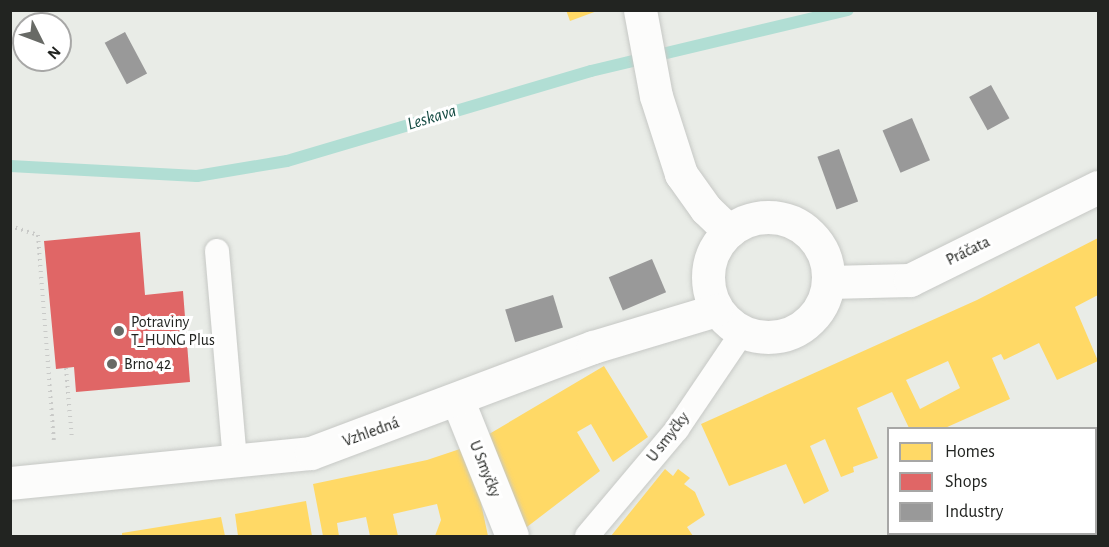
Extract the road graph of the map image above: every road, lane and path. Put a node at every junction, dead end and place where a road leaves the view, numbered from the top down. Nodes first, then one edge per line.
1 (643, 24) edge
2 (1098, 187) edge
3 (10, 226) edge
4 (729, 231) junction
5 (217, 252) dead end
6 (829, 282) junction
7 (716, 310) junction
8 (742, 333) junction
9 (66, 368) dead end
10 (458, 401) junction
11 (234, 462) junction
12 (67, 480) junction
13 (10, 483) edge
14 (512, 537) edge
15 (586, 537) edge

1 - 4 street
2 - 6 street, Práčata
3 - 12 path
4 - 6 street
4 - 7 street
5 - 11 lane
6 - 8 street
7 - 8 street
7 - 10 street, Vzhledná
8 - 15 lane, U smyčky
9 - 12 path
10 - 11 street, Vzhledná
10 - 14 street, U Smyčky
11 - 12 street, Vzhledná
12 - 13 street, Vzhledná

